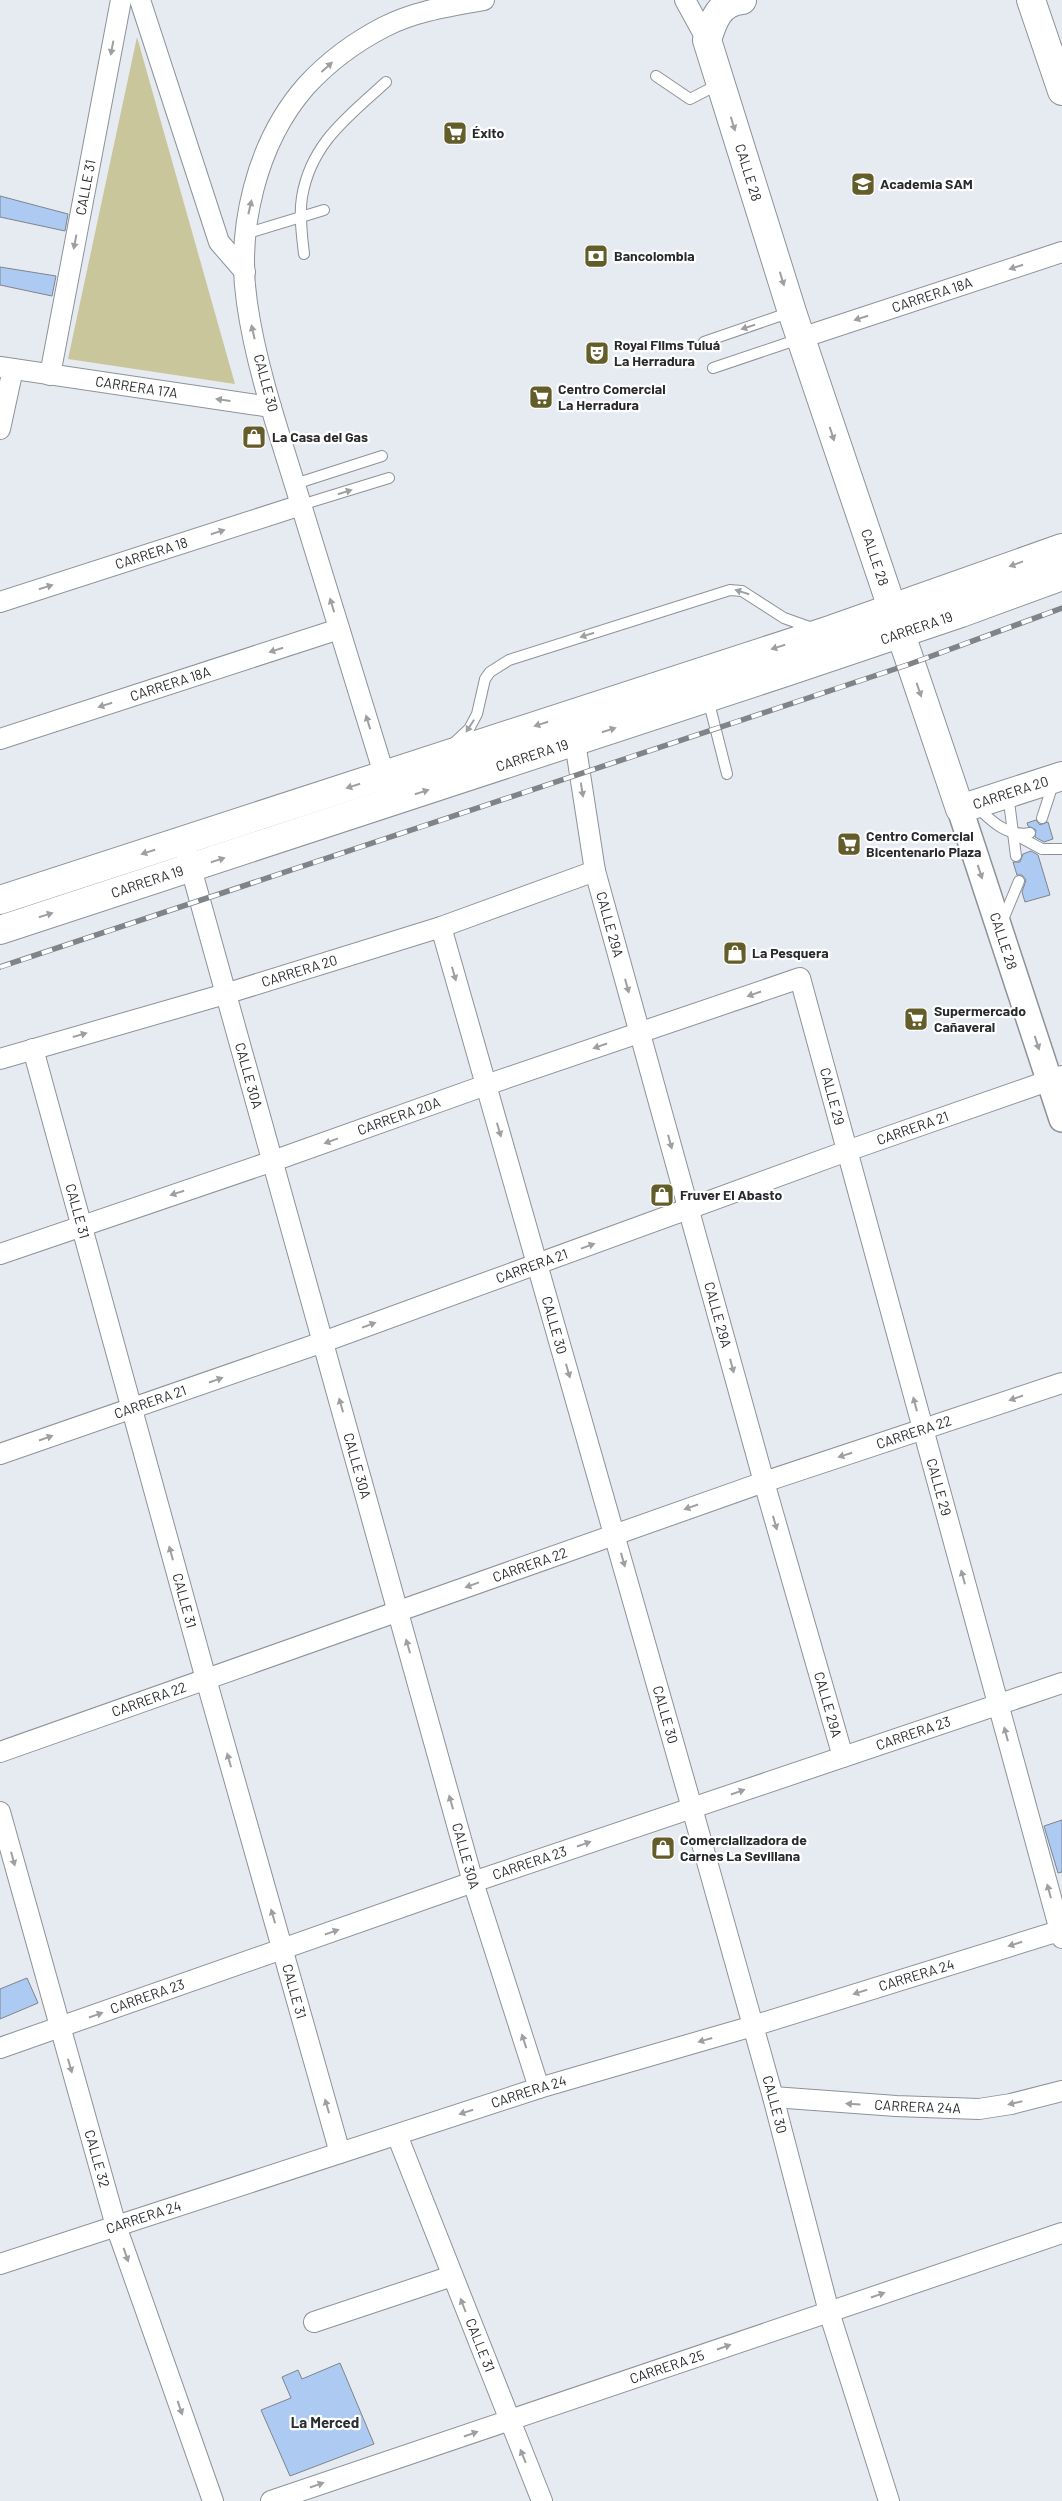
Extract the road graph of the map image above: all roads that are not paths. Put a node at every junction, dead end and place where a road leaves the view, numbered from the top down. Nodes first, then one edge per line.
1 (121, 0) edge
2 (140, 0) edge
3 (484, 0) edge
4 (685, 0) edge
5 (737, 0) edge
6 (1031, 0) edge
7 (707, 40) junction
8 (656, 76) dead end
9 (386, 82) dead end
10 (720, 84) junction
11 (1062, 91) edge
12 (324, 210) dead end
13 (301, 217) junction
14 (245, 234) junction
15 (1062, 252) edge
16 (304, 254) dead end
17 (245, 272) junction
18 (792, 312) junction
19 (800, 338) junction
20 (704, 342) dead end
21 (7, 368) edge
22 (713, 368) dead end
23 (50, 375) junction
24 (271, 407) junction
25 (0, 430) edge
26 (382, 456) dead end
27 (389, 478) dead end
28 (295, 484) junction
29 (301, 505) junction
30 (1062, 548) edge
31 (1062, 576) edge
32 (0, 602) edge
33 (895, 621) junction
34 (340, 629) junction
35 (833, 629) junction
36 (708, 698) junction
37 (0, 739) edge
38 (575, 742) junction
39 (422, 763) junction
40 (727, 774) dead end
41 (385, 776) junction
42 (1059, 777) edge
43 (1008, 793) junction
44 (393, 802) junction
45 (967, 807) junction
46 (1042, 818) dead end
47 (1030, 833) dead end
48 (1013, 834) junction
49 (182, 841) junction
50 (1062, 849) edge
51 (1016, 856) dead end
52 (191, 868) junction
53 (596, 871) junction
54 (1019, 881) dead end
55 (1, 894) edge
56 (441, 927) junction
57 (999, 929) junction
58 (0, 930) edge
59 (800, 978) joint
60 (225, 994) junction
61 (639, 1033) junction
62 (34, 1049) junction
63 (0, 1059) edge
64 (1055, 1078) edge
65 (486, 1085) junction
66 (1062, 1119) edge
67 (847, 1151) junction
68 (273, 1162) junction
69 (688, 1210) junction
70 (83, 1225) junction
71 (0, 1254) edge
72 (537, 1264) junction
73 (323, 1342) junction
74 (1062, 1383) edge
75 (132, 1409) junction
76 (922, 1431) junction
77 (0, 1454) edge
78 (764, 1482) junction
79 (615, 1534) junction
80 (398, 1612) junction
81 (206, 1679) junction
82 (1062, 1683) edge
83 (998, 1704) junction
84 (0, 1752) edge
85 (843, 1757) junction
86 (692, 1808) junction
87 (0, 1812) edge
88 (473, 1882) junction
89 (1061, 1933) edge
90 (282, 1950) junction
91 (753, 2026) junction
92 (59, 2028) junction
93 (0, 2048) edge
94 (539, 2088) junction
95 (1062, 2091) edge
96 (773, 2097) junction
97 (397, 2135) junction
98 (340, 2153) junction
99 (116, 2226) junction
100 (1062, 2232) edge
101 (0, 2264) edge
102 (452, 2276) junction
103 (829, 2312) junction
104 (314, 2322) dead end
105 (509, 2421) junction
106 (213, 2501) edge
107 (271, 2501) edge
108 (542, 2501) edge
109 (889, 2501) edge

1 -> 23 street, CALLE 31
2 - 17 street
14 -> 3 street, CALLE 30
4 - 7 street
5 - 7 main road
6 - 11 main road
7 - 10 main road, CALLE 28
8 - 10 lane
9 - 13 lane
10 -> 18 main road, CALLE 28
12 - 13 lane
13 - 14 lane
13 - 16 lane
14 - 17 street, CALLE 30
15 -> 19 street, CARRERA 18A
24 -> 17 street, CALLE 30
18 - 19 main road, CALLE 28
18 -> 20 lane
19 - 22 lane
19 -> 33 main road, CALLE 28
21 - 23 street, CARRERA 17A
21 - 25 street
24 -> 23 street, CARRERA 17A
24 - 28 street, CALLE 30
26 - 28 lane
29 -> 27 lane
28 - 29 street, CALLE 30
32 -> 29 street, CARRERA 18
34 -> 29 street, CALLE 30
30 -> 33 main road, CARRERA 19
31 - 33 main road, CARRERA 19
33 - 35 main road, CARRERA 19
33 - 36 main road, CARRERA 19
33 -> 45 main road, CALLE 28
34 -> 37 street, CARRERA 18A
41 -> 34 street, CALLE 30
35 -> 39 main road, CARRERA 19
35 -> 39 lane
38 -> 36 main road, CARRERA 19
36 - 40 lane
44 -> 38 main road, CARRERA 19
38 -> 53 street, CALLE 29A
39 - 41 main road, CARRERA 19
41 - 44 street, CALLE 30
41 -> 49 main road, CARRERA 19
42 - 43 main road, CARRERA 20
42 - 46 lane
43 - 45 main road, CARRERA 20
43 - 48 lane
52 -> 44 main road, CARRERA 19
45 - 48 lane
45 -> 57 street, CALLE 28
47 - 48 lane
48 - 50 lane
48 - 51 lane
49 - 52 street, CALLE 30A
49 -> 55 main road, CARRERA 19
58 -> 52 main road, CARRERA 19
52 - 60 street, CALLE 30A
53 - 56 street, CARRERA 20
53 -> 61 street, CALLE 29A
54 - 57 lane
56 - 60 street, CARRERA 20
56 -> 65 street, CALLE 30
57 -> 64 street, CALLE 28
59 -> 61 street, CARRERA 20A
59 - 67 street, CALLE 29
62 -> 60 street, CARRERA 20
60 - 68 street, CALLE 30A
61 -> 65 street, CARRERA 20A
61 -> 69 street, CALLE 29A
62 - 63 street, CARRERA 20
62 - 70 street, CALLE 31
64 - 66 street, CALLE 28
64 - 67 street, CARRERA 21
65 -> 68 street, CARRERA 20A
65 -> 72 street, CALLE 30
67 - 69 street, CARRERA 21
76 -> 67 street, CALLE 29
68 -> 70 street, CARRERA 20A
68 - 73 street, CALLE 30A
72 -> 69 street, CARRERA 21
69 -> 78 street, CALLE 29A
70 - 71 street, CARRERA 20A
70 - 75 street, CALLE 31
73 -> 72 street, CARRERA 21
72 -> 79 street, CALLE 30
75 -> 73 street, CARRERA 21
80 -> 73 street, CALLE 30A
74 -> 76 street, CARRERA 22
77 -> 75 street, CARRERA 21
81 -> 75 street, CALLE 31
76 -> 78 street, CARRERA 22
83 -> 76 street, CALLE 29
78 -> 79 street, CARRERA 22
78 -> 85 street, CALLE 29A
79 -> 80 street, CARRERA 22
79 -> 86 street, CALLE 30
80 - 81 street, CARRERA 22
88 -> 80 street, CALLE 30A
81 - 84 street, CARRERA 22
90 -> 81 street, CALLE 31
82 - 83 street, CARRERA 23
83 - 85 street, CARRERA 23
89 -> 83 street, CALLE 29
86 -> 85 street, CARRERA 23
88 -> 86 street, CARRERA 23
86 - 91 street, CALLE 30
87 -> 92 street, CALLE 32
90 -> 88 street, CARRERA 23
94 -> 88 street, CALLE 30A
89 -> 91 street, CARRERA 24
92 -> 90 street, CARRERA 23
98 -> 90 street, CALLE 31
91 -> 94 street, CARRERA 24
91 - 96 street, CALLE 30
92 - 93 street, CARRERA 23
92 -> 99 street, CALLE 32
94 -> 97 street, CARRERA 24
95 -> 96 street, CARRERA 24A
96 - 103 street, CALLE 30
97 - 98 street, CARRERA 24
97 - 102 street, CALLE 31
98 - 99 street, CARRERA 24
99 - 101 street, CARRERA 24
99 -> 106 street, CALLE 32
103 -> 100 street, CARRERA 25
102 - 104 street
105 -> 102 street, CALLE 31
105 -> 103 street, CARRERA 25
103 - 109 street, CALLE 30
107 -> 105 street, CARRERA 25
108 -> 105 street, CALLE 31

